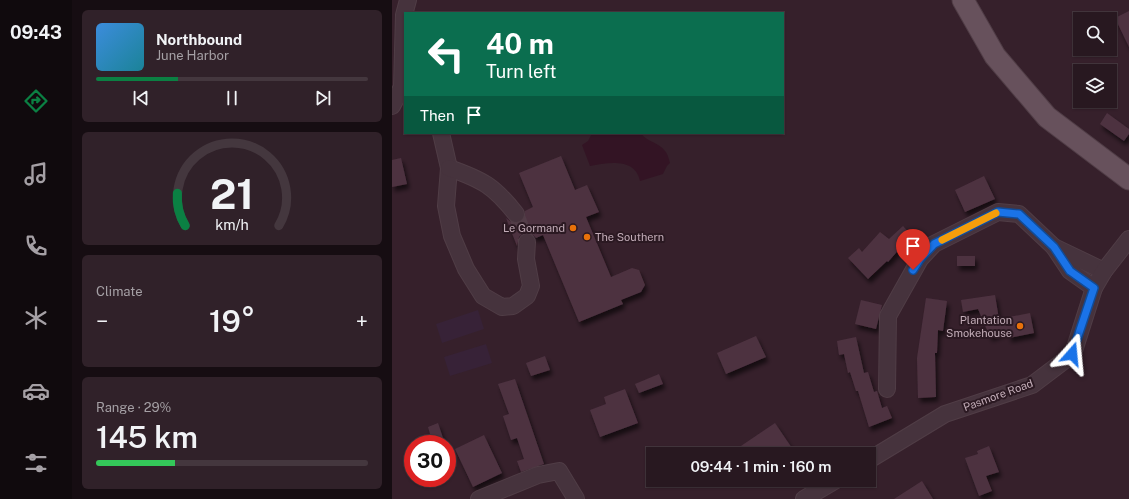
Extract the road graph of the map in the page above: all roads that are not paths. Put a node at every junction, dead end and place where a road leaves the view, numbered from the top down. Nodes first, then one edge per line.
1 (408, 0) edge
2 (962, 0) edge
3 (405, 12) edge
4 (404, 15) edge
5 (404, 89) edge
6 (392, 106) edge
7 (441, 134) edge
8 (449, 168) junction
9 (1129, 179) edge
10 (516, 214) tunnel mouth
11 (1129, 239) edge
12 (527, 242) tunnel mouth
13 (1054, 247) junction
14 (1104, 271) junction
15 (1094, 288) junction
16 (887, 388) dead end
17 (876, 456) edge
18 (824, 487) edge
19 (479, 499) edge
20 (576, 499) edge
21 (804, 499) edge

1 - 3 street
2 - 9 main road
4 - 5 street
5 - 6 street
7 - 8 street
8 - 10 street
8 - 12 street
11 - 14 street, Pasmore Road
13 - 14 street
13 - 15 street
13 - 16 street
14 - 15 street, Pasmore Road
15 - 17 street, Pasmore Road
18 - 21 street
19 - 20 street

